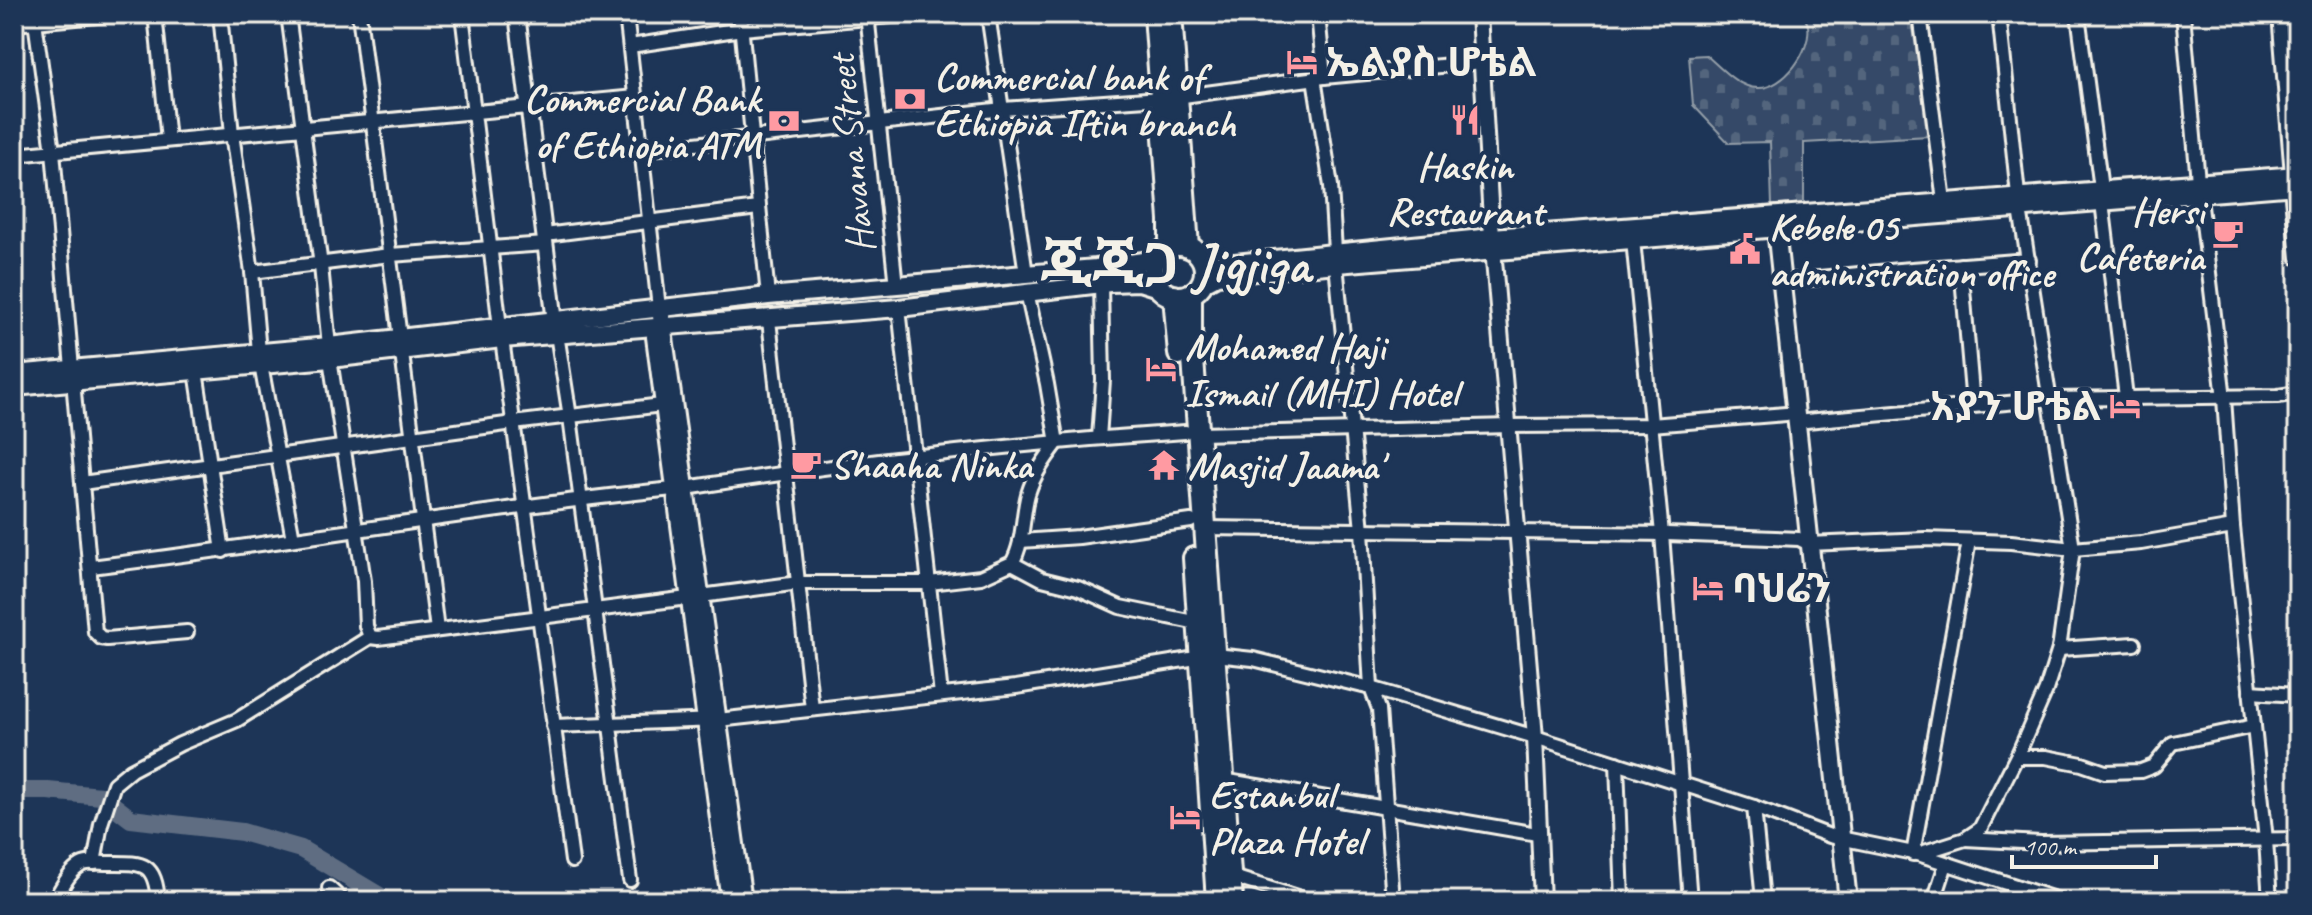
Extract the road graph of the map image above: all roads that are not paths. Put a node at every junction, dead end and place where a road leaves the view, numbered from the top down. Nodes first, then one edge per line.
1 (118, 14) edge
2 (155, 14) edge
3 (220, 14) edge
4 (288, 14) edge
5 (359, 14) edge
6 (462, 14) edge
7 (517, 14) edge
8 (626, 14) edge
9 (740, 14) edge
10 (915, 14) edge
11 (988, 14) edge
12 (1155, 14) edge
13 (1171, 14) edge
14 (1318, 14) edge
15 (1479, 14) edge
16 (1966, 14) edge
17 (1999, 14) edge
18 (2078, 14) edge
19 (2183, 14) edge
20 (2279, 14) edge
21 (867, 16) edge
22 (1920, 16) edge
23 (35, 18) edge
24 (14, 24) edge
25 (742, 29) junction
26 (630, 46) junction
27 (1483, 62) junction
28 (1319, 77) junction
29 (636, 97) junction
30 (1169, 97) junction
31 (530, 107) junction
32 (1003, 109) junction
33 (474, 112) junction
34 (373, 122) junction
35 (878, 125) junction
36 (301, 128) junction
37 (232, 134) junction
38 (752, 138) junction
39 (168, 140) junction
40 (642, 150) junction
41 (53, 151) junction
42 (14, 155) edge
43 (2295, 181) edge
44 (2199, 188) junction
45 (2102, 196) junction
46 (1944, 201) junction
47 (2019, 202) junction
48 (758, 208) junction
49 (1770, 222) junction
50 (651, 223) junction
51 (546, 240) junction
52 (1633, 240) junction
53 (1493, 244) junction
54 (490, 247) junction
55 (1179, 253) junction
56 (390, 255) junction
57 (1336, 258) junction
58 (2298, 258) edge
59 (2029, 260) junction
60 (1961, 265) junction
61 (321, 266) junction
62 (252, 272) junction
63 (1026, 274) junction
64 (1780, 282) junction
65 (1101, 284) junction
66 (896, 286) junction
67 (1182, 291) junction
68 (1027, 292) junction
69 (768, 296) junction
70 (659, 308) junction
71 (899, 308) junction
72 (769, 320) junction
73 (659, 327) junction
74 (556, 328) junction
75 (501, 333) junction
76 (401, 344) junction
77 (329, 352) junction
78 (260, 359) junction
79 (196, 371) junction
80 (14, 374) edge
81 (71, 375) junction
82 (14, 387) edge
83 (2298, 393) edge
84 (2126, 397) junction
85 (2224, 398) junction
86 (2051, 399) junction
87 (662, 405) junction
88 (1973, 405) junction
89 (570, 417) junction
90 (1791, 418) junction
91 (513, 423) junction
92 (1651, 425) junction
93 (1510, 426) junction
94 (1352, 430) junction
95 (1192, 433) junction
96 (414, 437) junction
97 (1099, 438) junction
98 (1057, 443) junction
99 (342, 447) junction
100 (277, 456) junction
101 (915, 457) junction
102 (209, 466) junction
103 (787, 472) junction
104 (82, 483) junction
105 (680, 488) junction
106 (580, 498) junction
107 (524, 506) junction
108 (422, 520) junction
109 (1198, 524) junction
110 (2233, 527) junction
111 (355, 530) junction
112 (1362, 530) junction
113 (1518, 532) junction
114 (1662, 534) junction
115 (293, 539) junction
116 (1020, 541) junction
117 (1804, 541) junction
118 (1969, 541) junction
119 (2073, 549) junction
120 (223, 551) junction
121 (1012, 563) junction
122 (91, 567) junction
123 (799, 583) junction
124 (929, 583) junction
125 (695, 597) junction
126 (594, 609) junction
127 (538, 617) junction
128 (1198, 623) junction
129 (437, 630) junction
130 (187, 632) dead end
131 (370, 637) junction
132 (2134, 644) dead end
133 (2059, 649) junction
134 (1208, 656) junction
135 (1371, 688) junction
136 (2250, 692) junction
137 (941, 695) junction
138 (2298, 695) edge
139 (812, 709) junction
140 (712, 720) junction
141 (611, 722) junction
142 (553, 726) junction
143 (2254, 726) junction
144 (1535, 737) junction
145 (2017, 757) junction
146 (1617, 763) junction
147 (1223, 780) junction
148 (1681, 783) junction
149 (1754, 807) junction
150 (1388, 810) junction
151 (1537, 834) junction
152 (1836, 837) junction
153 (1965, 839) junction
154 (2298, 839) edge
155 (2266, 840) junction
156 (1916, 854) junction
157 (572, 861) dead end
158 (94, 863) junction
159 (1946, 864) junction
160 (1230, 876) junction
161 (630, 880) dead end
162 (329, 888) dead end
163 (54, 901) edge
164 (158, 901) edge
165 (343, 901) edge
166 (730, 901) edge
167 (743, 901) edge
168 (1217, 901) edge
169 (1232, 901) edge
170 (1310, 901) edge
171 (1393, 901) edge
172 (1542, 901) edge
173 (1622, 901) edge
174 (1690, 901) edge
175 (1763, 901) edge
176 (1837, 901) edge
177 (1848, 901) edge
178 (1934, 901) edge
179 (2061, 901) edge
180 (2270, 901) edge

1 - 23 street
2 - 39 street
3 - 37 street
4 - 36 street
5 - 34 street
6 - 33 street
7 - 31 street
8 - 26 street
9 - 25 street
10 - 21 street
11 - 32 street
12 - 30 highway
13 - 30 highway
14 - 28 street
15 - 27 street
16 - 22 street
17 - 47 street
18 - 45 street
19 - 44 street
20 - 43 street
21 - 25 street
21 - 35 street, Havana Street
22 - 46 street
23 - 24 street
23 - 41 street
25 - 26 street
25 - 38 street
26 - 29 street
27 - 28 street
27 - 53 street
28 - 30 street
28 - 57 street
29 - 31 street
29 - 40 street
30 - 32 street
30 - 55 highway
31 - 33 street
31 - 51 street
32 - 35 street
32 - 63 street
33 - 34 street
33 - 54 street
34 - 36 street
34 - 56 street
35 - 38 street
35 - 66 street, Havana Street
36 - 37 street
36 - 61 street
37 - 39 street
37 - 62 street
38 - 40 street
38 - 48 street
39 - 41 street
40 - 50 street
41 - 42 street
41 - 81 street
43 - 44 main road
43 - 58 street
44 - 45 main road
44 - 85 street
45 - 47 main road
45 - 84 street
46 - 47 main road
46 - 49 main road
47 - 49 main road
47 - 59 street
48 - 50 street
48 - 69 street
49 - 52 main road
49 - 53 main road
49 - 64 main road
49 - 90 main road
50 - 51 street
50 - 70 street
51 - 54 street
51 - 74 street
52 - 53 main road
52 - 92 street
53 - 57 main road
53 - 93 street
54 - 56 street
54 - 75 street
55 - 57 main road
55 - 63 main road
55 - 67 highway
55 - 67 highway
56 - 61 street
56 - 76 street
57 - 67 main road
57 - 94 street
59 - 60 street
59 - 86 street
60 - 64 street
60 - 88 street
61 - 62 street
61 - 77 street
62 - 78 street
63 - 66 main road
64 - 90 main road
65 - 67 main road
65 - 68 main road
65 - 97 street
66 - 69 main road
67 - 95 highway
68 - 71 main road
68 - 98 street
69 - 70 main road
70 - 73 main road
70 - 74 main road
71 - 72 main road
71 - 101 street
72 - 73 main road
72 - 103 street
73 - 74 main road
73 - 87 main road
73 - 105 main road
74 - 75 main road
74 - 89 street
75 - 76 main road
75 - 91 street
76 - 77 main road
76 - 96 street
77 - 78 main road
77 - 99 street
78 - 79 main road
78 - 81 main road
78 - 100 street
79 - 81 main road
79 - 102 street
80 - 81 main road
81 - 82 main road
81 - 104 street
83 - 85 street
84 - 85 street
84 - 86 street
85 - 110 street
86 - 88 street
86 - 119 street
87 - 89 street
87 - 105 main road
88 - 90 street
89 - 91 street
89 - 106 street
90 - 92 street
90 - 117 main road
91 - 96 street
91 - 107 street
92 - 93 street
92 - 114 street
93 - 94 street
93 - 113 street
94 - 95 street
94 - 112 street
95 - 97 street
95 - 109 highway
96 - 99 street
96 - 108 street
97 - 98 street
98 - 101 street
98 - 116 street
99 - 100 street
99 - 111 street
100 - 102 street
100 - 115 street
101 - 103 street
101 - 124 street
102 - 104 street
102 - 120 street
103 - 105 street
103 - 123 street
104 - 122 street
105 - 106 street
105 - 125 main road
106 - 107 street
106 - 126 street
107 - 108 street
107 - 127 street
108 - 111 street
108 - 129 street
109 - 112 street
109 - 116 street
109 - 128 highway
109 - 134 highway
110 - 119 street
110 - 136 street
111 - 115 street
111 - 131 street
112 - 113 street
112 - 135 street
113 - 114 street
113 - 144 street
114 - 117 street
114 - 148 street
115 - 120 street
116 - 121 street
117 - 118 street
117 - 152 main road
118 - 119 street
118 - 156 street
119 - 133 street
120 - 122 street
121 - 124 street
121 - 128 street
122 - 130 street
123 - 124 street
123 - 125 street
123 - 139 street
124 - 137 street
125 - 126 street
125 - 140 main road
126 - 127 street
126 - 141 street
127 - 129 street
127 - 142 street
128 - 134 highway
129 - 131 street
131 - 158 street
132 - 133 street
133 - 145 street
134 - 135 street
134 - 137 street
134 - 147 highway
134 - 168 highway
135 - 144 street
135 - 150 street
136 - 138 street
136 - 143 street
137 - 139 street
139 - 140 street
140 - 141 street
140 - 166 main road
140 - 167 main road
141 - 142 street
141 - 161 street
142 - 157 street
143 - 145 street
143 - 155 street
144 - 146 street
144 - 151 street
145 - 153 street
146 - 148 street
146 - 173 street
147 - 150 street
147 - 160 highway
148 - 149 street
148 - 174 street
149 - 152 street
149 - 175 street
150 - 151 street
150 - 171 street
151 - 172 street
152 - 156 street
152 - 176 main road
152 - 177 main road
153 - 155 street
153 - 156 street
154 - 155 street
155 - 180 street
156 - 159 street
158 - 163 street
158 - 164 street
159 - 178 street
159 - 179 street
160 - 169 highway
160 - 170 street
162 - 165 street

